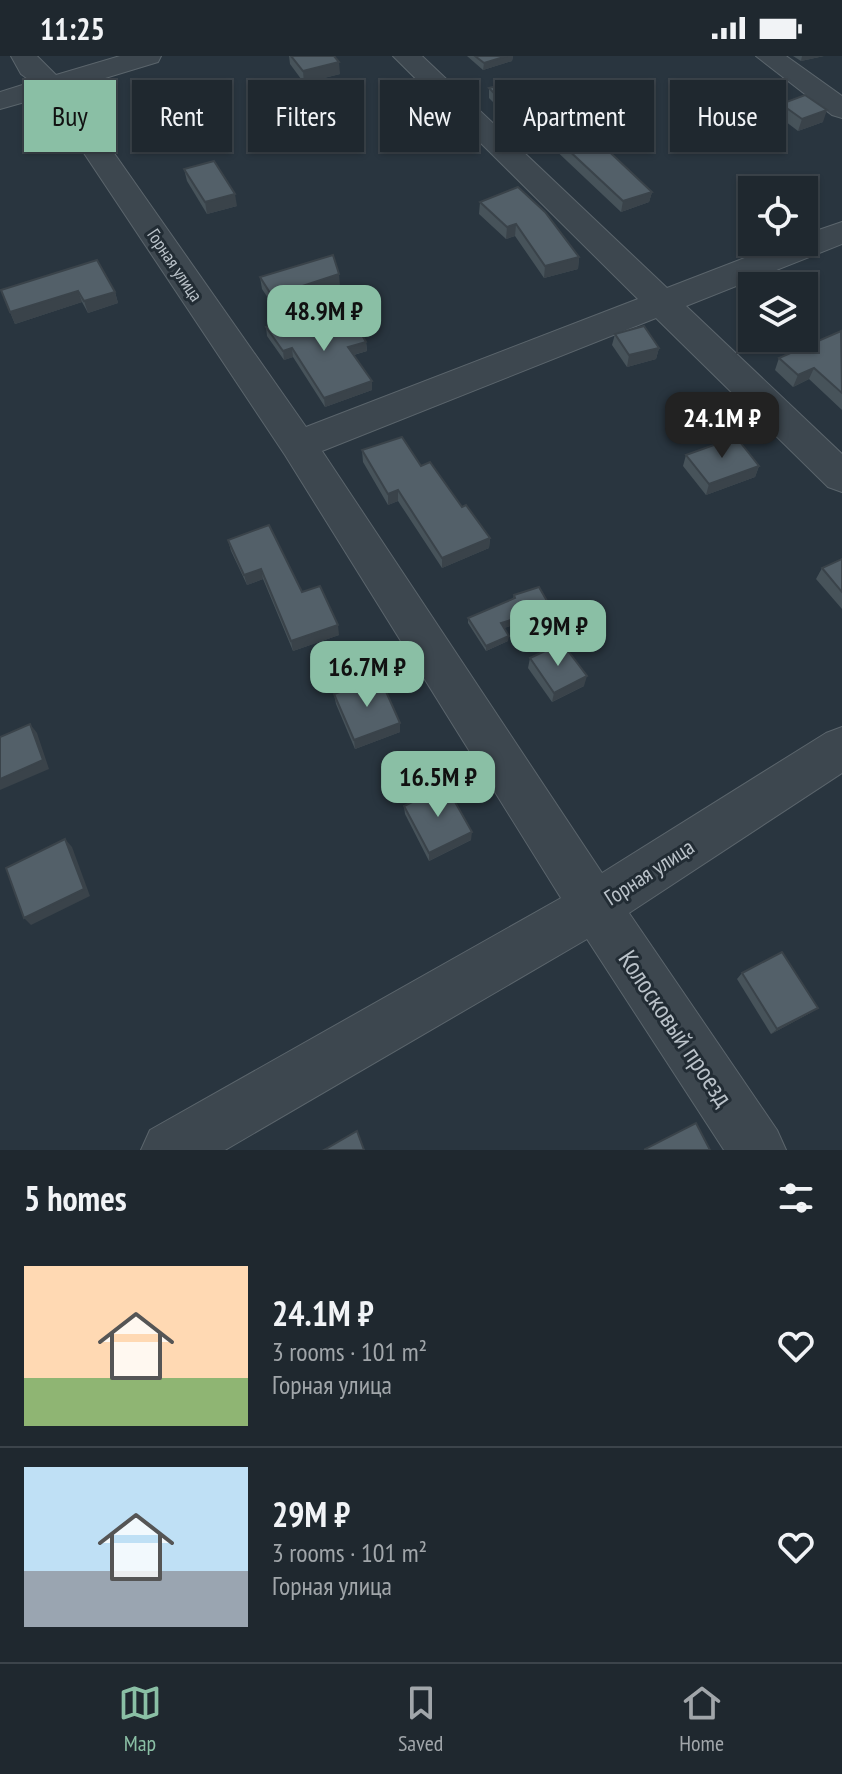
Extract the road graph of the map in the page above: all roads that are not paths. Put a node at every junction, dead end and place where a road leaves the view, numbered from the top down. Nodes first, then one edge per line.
1 (24, 56) edge
2 (148, 56) edge
3 (406, 56) edge
4 (769, 56) edge
5 (46, 80) edge
6 (72, 80) edge
7 (24, 94) edge
8 (0, 101) edge
9 (842, 109) edge
10 (98, 152) edge
11 (842, 232) edge
12 (663, 303) junction
13 (298, 445) junction
14 (842, 477) edge
15 (842, 748) edge
16 (595, 906) junction
17 (170, 1150) edge
18 (757, 1150) edge

1 - 5 street, Горная улица
2 - 6 street
3 - 12 street
4 - 9 street
7 - 8 street
10 - 13 street, Горная улица
11 - 12 street
12 - 13 street
12 - 14 street
13 - 16 street, Горная улица
15 - 16 street, Горная улица
16 - 17 street
16 - 18 street, Колосковый проезд

